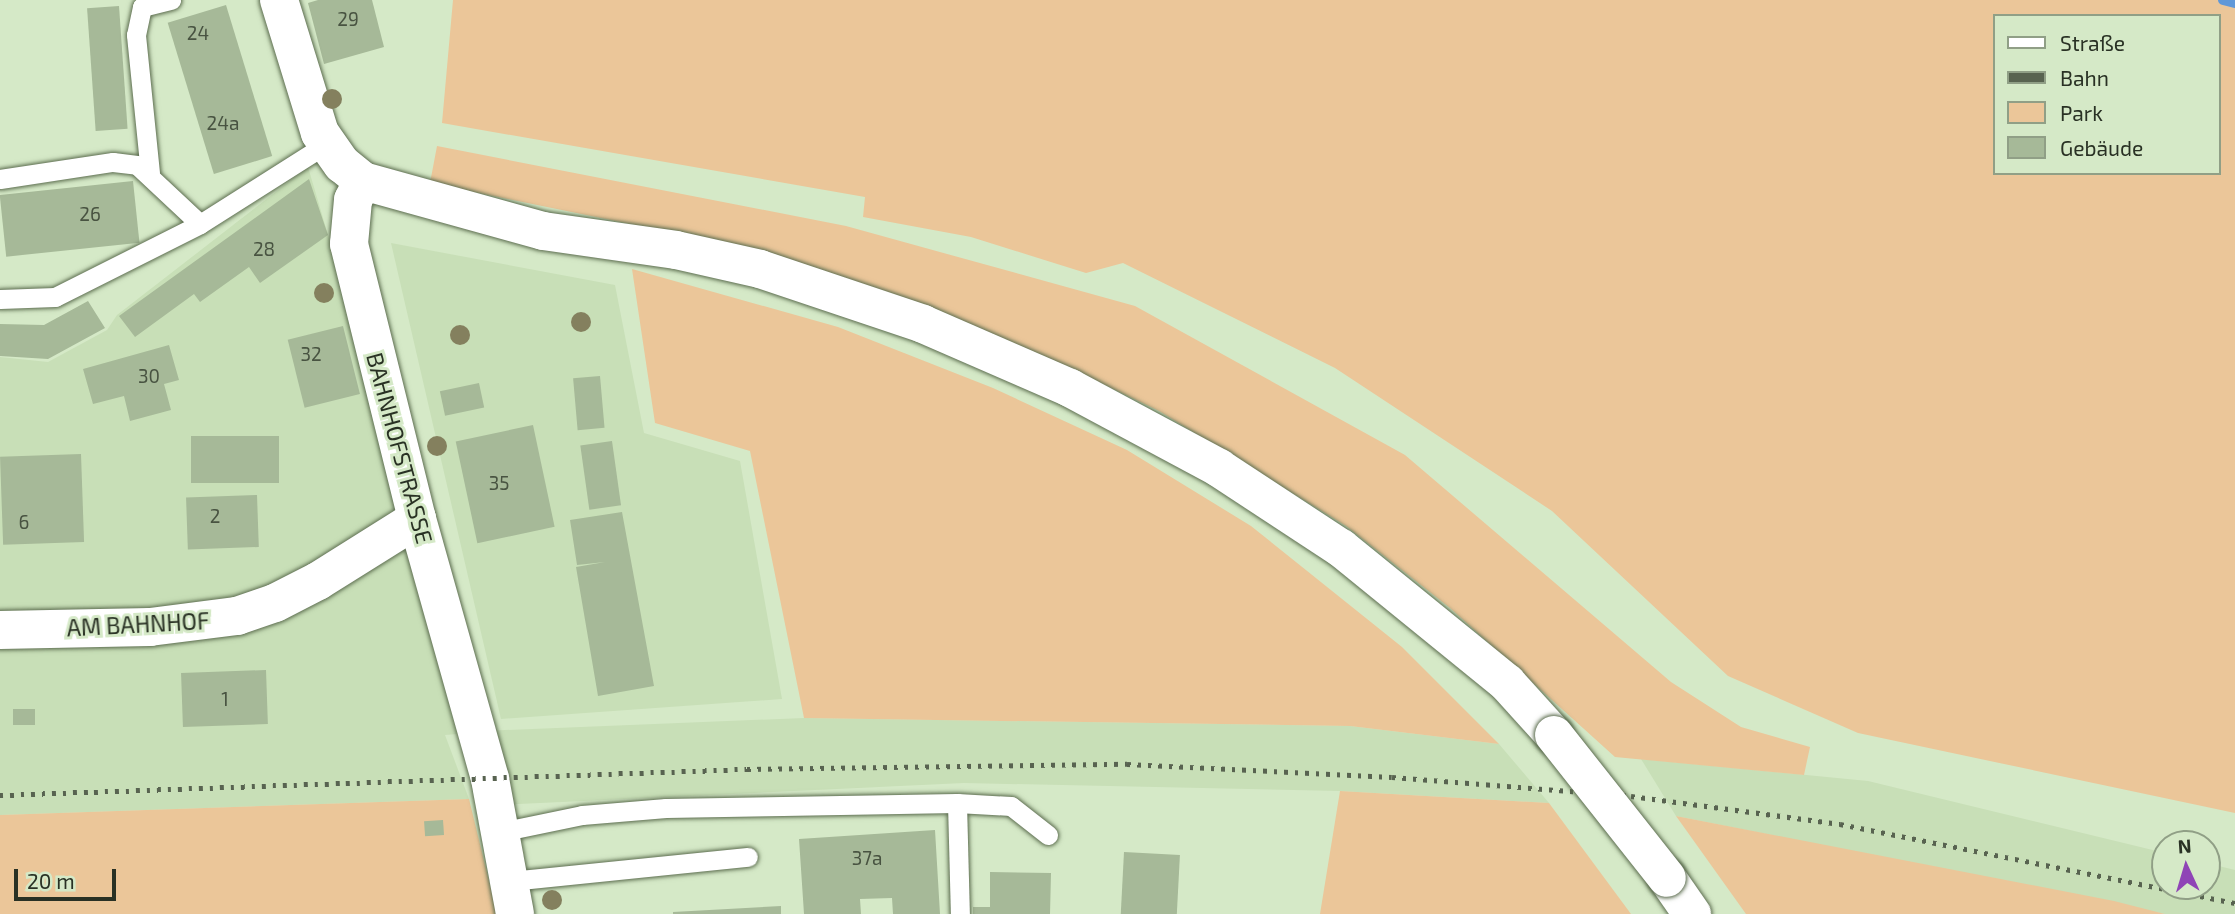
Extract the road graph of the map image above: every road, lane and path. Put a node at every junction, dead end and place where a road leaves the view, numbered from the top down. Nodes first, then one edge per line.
1 (171, 0) edge
2 (279, 0) edge
3 (327, 144) junction
4 (150, 173) junction
5 (0, 179) edge
6 (363, 181) junction
7 (200, 224) junction
8 (0, 299) edge
9 (417, 519) junction
10 (0, 630) edge
11 (957, 803) junction
12 (500, 832) junction
13 (1048, 835) dead end
14 (748, 857) dead end
15 (512, 898) edge
16 (960, 914) edge
17 (1692, 914) edge

1 - 4 lane
2 - 3 main road
3 - 6 main road
3 - 7 lane
4 - 5 lane
4 - 7 lane
6 - 9 main road, BAHNHOFSTRASSE
6 - 17 main road, bridge
7 - 8 lane
9 - 10 main road, AM BAHNHOF
9 - 12 main road, BAHNHOFSTRASSE
11 - 12 lane
11 - 13 lane
11 - 16 lane
12 - 15 main road, BAHNHOFSTRASSE
14 - 15 lane

